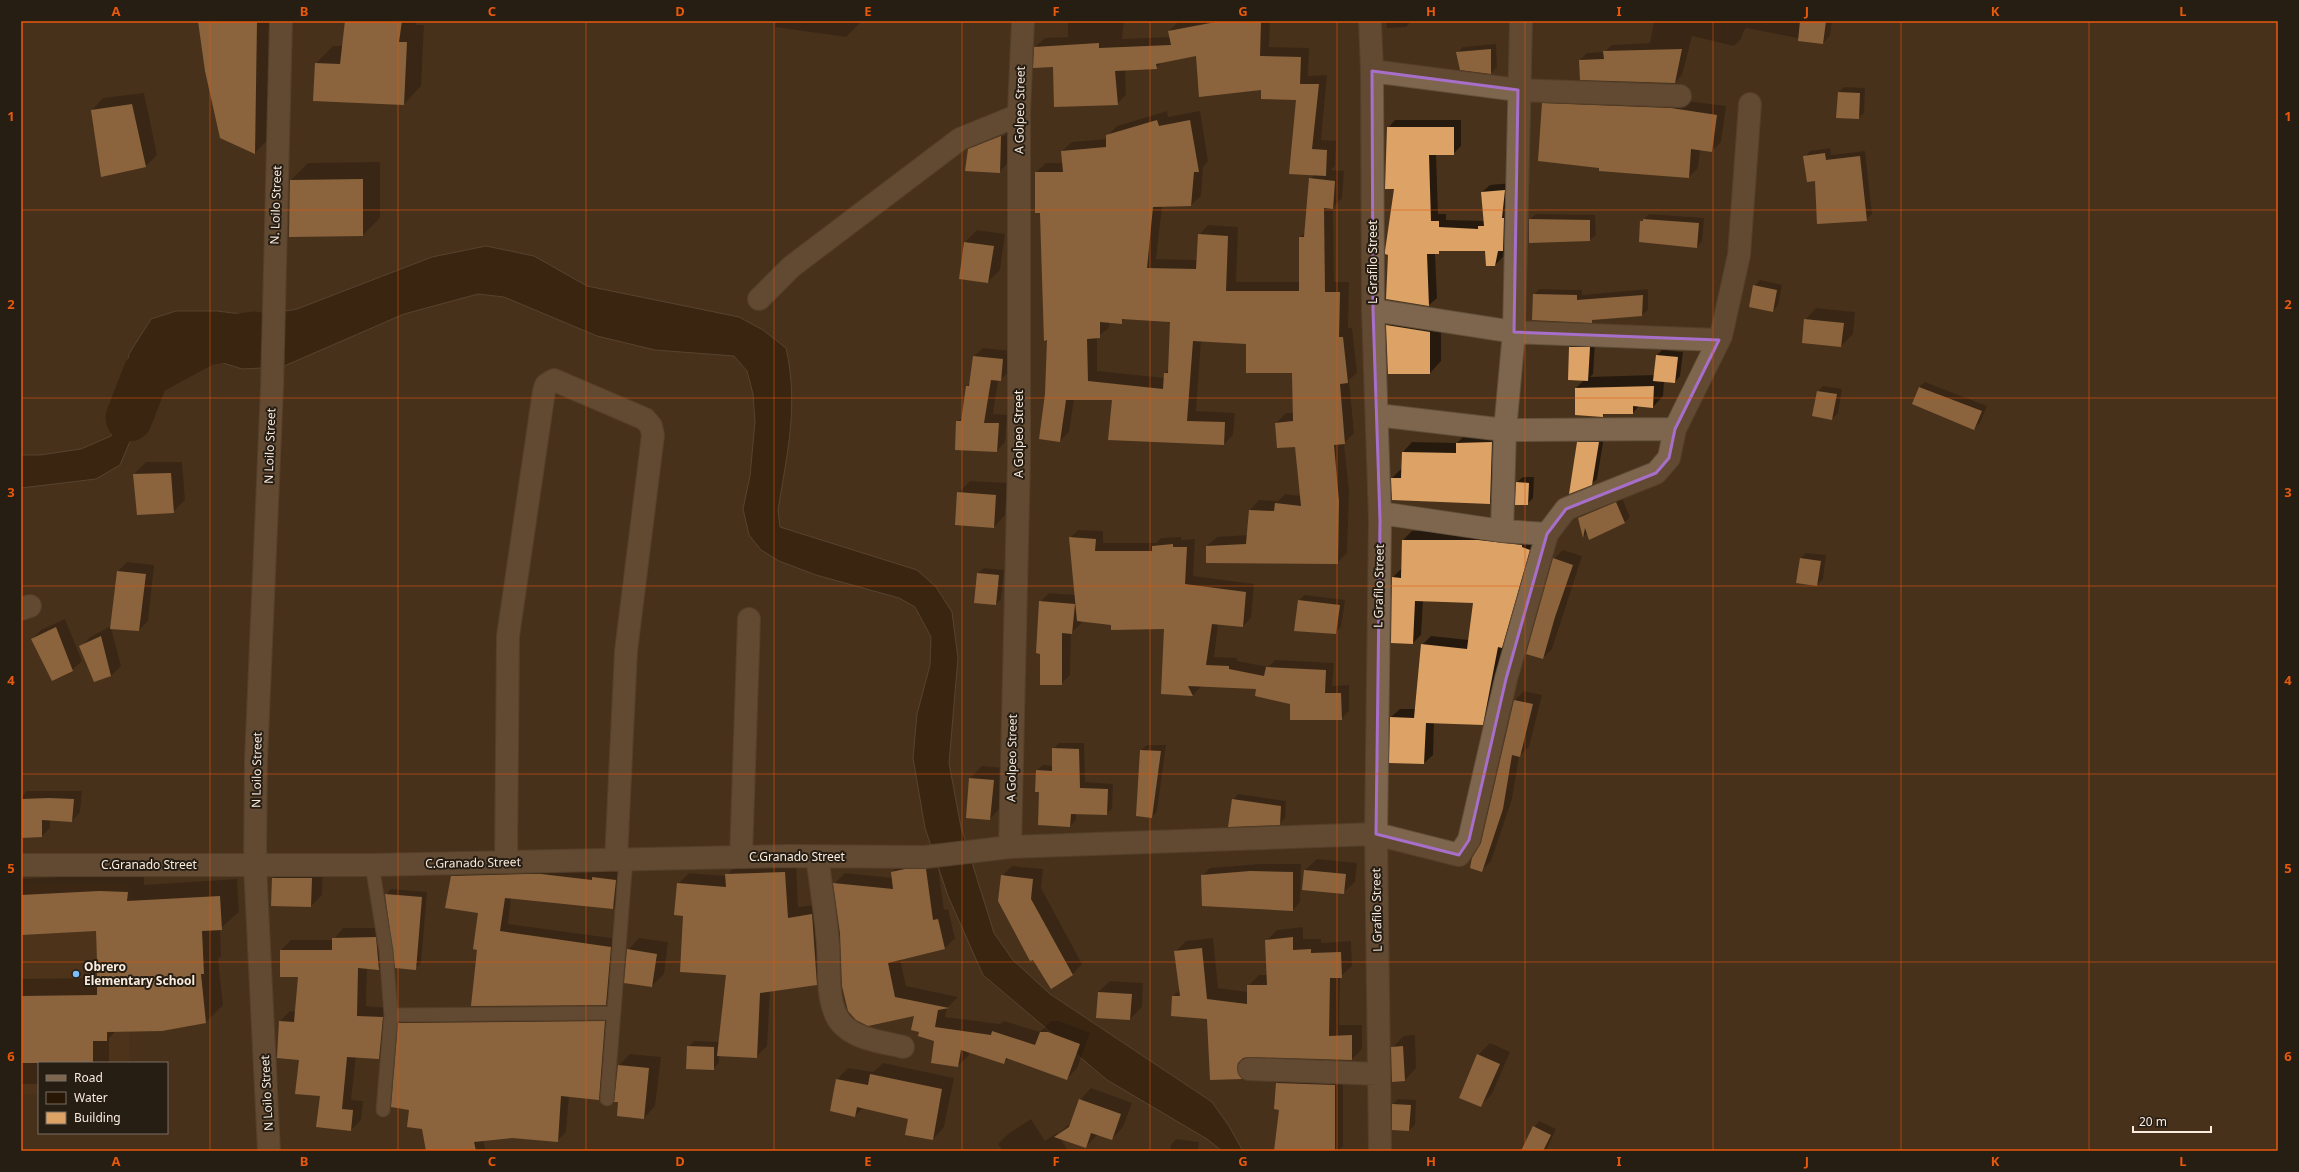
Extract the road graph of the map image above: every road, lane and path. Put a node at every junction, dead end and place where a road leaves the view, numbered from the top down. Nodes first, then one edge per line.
1 (281, 21) edge
2 (1022, 21) edge
3 (1370, 21) edge
4 (1521, 21) edge
5 (1372, 71) junction
6 (1518, 90) junction
7 (1680, 96) dead end
8 (1750, 104) dead end
9 (1019, 115) junction
10 (759, 299) dead end
11 (1373, 310) junction
12 (1514, 332) junction
13 (1719, 340) junction
14 (272, 388) joint
15 (1377, 415) junction
16 (1675, 429) junction
17 (1505, 430) junction
18 (1380, 513) junction
19 (1502, 532) junction
20 (1547, 534) junction
21 (749, 619) dead end
22 (1376, 834) junction
23 (1010, 847) junction
24 (817, 856) junction
25 (741, 857) junction
26 (621, 859) junction
27 (506, 862) junction
28 (21, 865) edge
29 (372, 865) junction
30 (256, 866) junction
31 (613, 1013) junction
32 (391, 1015) junction
33 (903, 1047) dead end
34 (1249, 1069) dead end
35 (1379, 1074) junction
36 (607, 1099) dead end
37 (383, 1110) dead end
38 (269, 1151) edge
39 (1380, 1151) edge

1 - 14 street, N. Loilo Street
2 - 9 street, A Golpeo Street
3 - 5 street, L Grafilo Street
4 - 6 street
5 - 6 street
5 - 11 street, L Grafilo Street
6 - 7 street
6 - 12 street
8 - 13 street
9 - 10 street
9 - 23 street, A Golpeo Street
11 - 12 street
11 - 15 street, L Grafilo Street
12 - 13 street
12 - 17 street
13 - 16 street
14 - 30 street, N Loilo Street
15 - 17 street
15 - 18 street, L Grafilo Street
16 - 17 street
16 - 20 street
17 - 19 street
18 - 19 street
18 - 22 street, L Grafilo Street
19 - 20 street
20 - 22 street, C.Granado Street
21 - 25 street
22 - 23 street, C.Granado Street
22 - 35 street, L Grafilo Street
23 - 24 street, C.Granado Street
24 - 25 street, C.Granado Street
24 - 33 street
25 - 26 street, C.Granado Street
26 - 27 street, C.Granado Street
26 - 27 street
26 - 31 lane
27 - 29 street, C.Granado Street
28 - 30 street, C.Granado Street
29 - 30 street, C.Granado Street
29 - 32 lane
30 - 38 street, N Loilo Street
31 - 32 lane
31 - 36 lane
32 - 37 lane
34 - 35 street
35 - 39 street, L Grafilo Street

